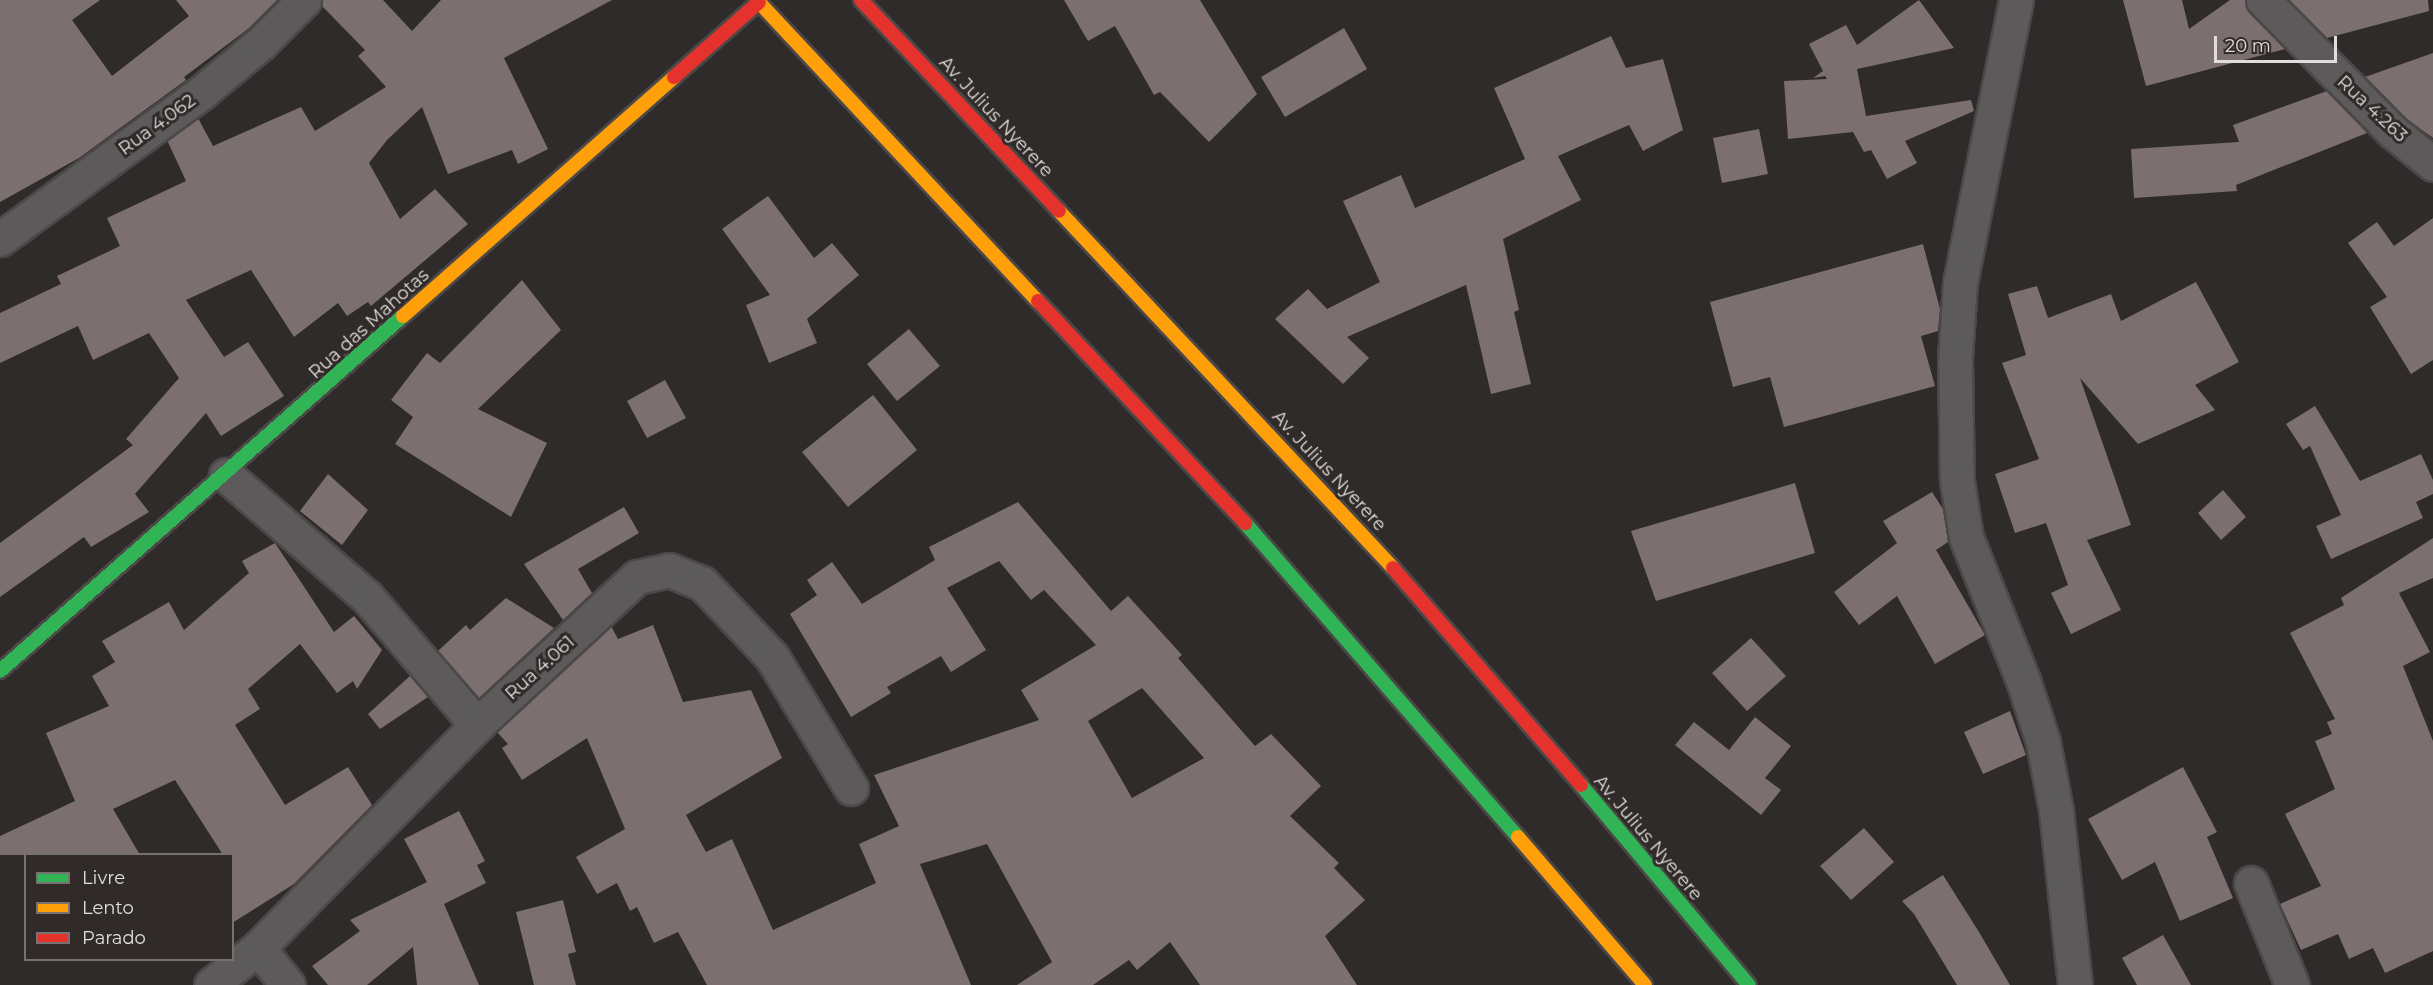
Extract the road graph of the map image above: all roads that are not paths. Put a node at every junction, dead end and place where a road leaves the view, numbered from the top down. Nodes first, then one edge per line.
1 (304, 0) edge
2 (2016, 0) edge
3 (2264, 0) edge
4 (758, 1) edge
5 (864, 1) edge
6 (2433, 164) edge
7 (0, 239) edge
8 (226, 475) junction
9 (0, 671) edge
10 (477, 725) junction
11 (850, 788) dead end
12 (2251, 883) dead end
13 (258, 948) junction
14 (211, 985) edge
15 (288, 985) edge
16 (1644, 985) edge
17 (1749, 985) edge
18 (2075, 985) edge
19 (2292, 985) edge

1 - 7 street, Rua 4.062
2 - 18 street
3 - 6 street, Rua 4.263
4 - 8 main road, Rua das Mahotas
4 - 16 main road
5 - 17 main road, Av. Julius Nyerere
8 - 9 main road, Rua das Mahotas
8 - 10 street
10 - 11 street, Rua 4.061
10 - 13 street, Rua 4.061
12 - 19 street
13 - 14 street, Rua 4.061
13 - 15 street

